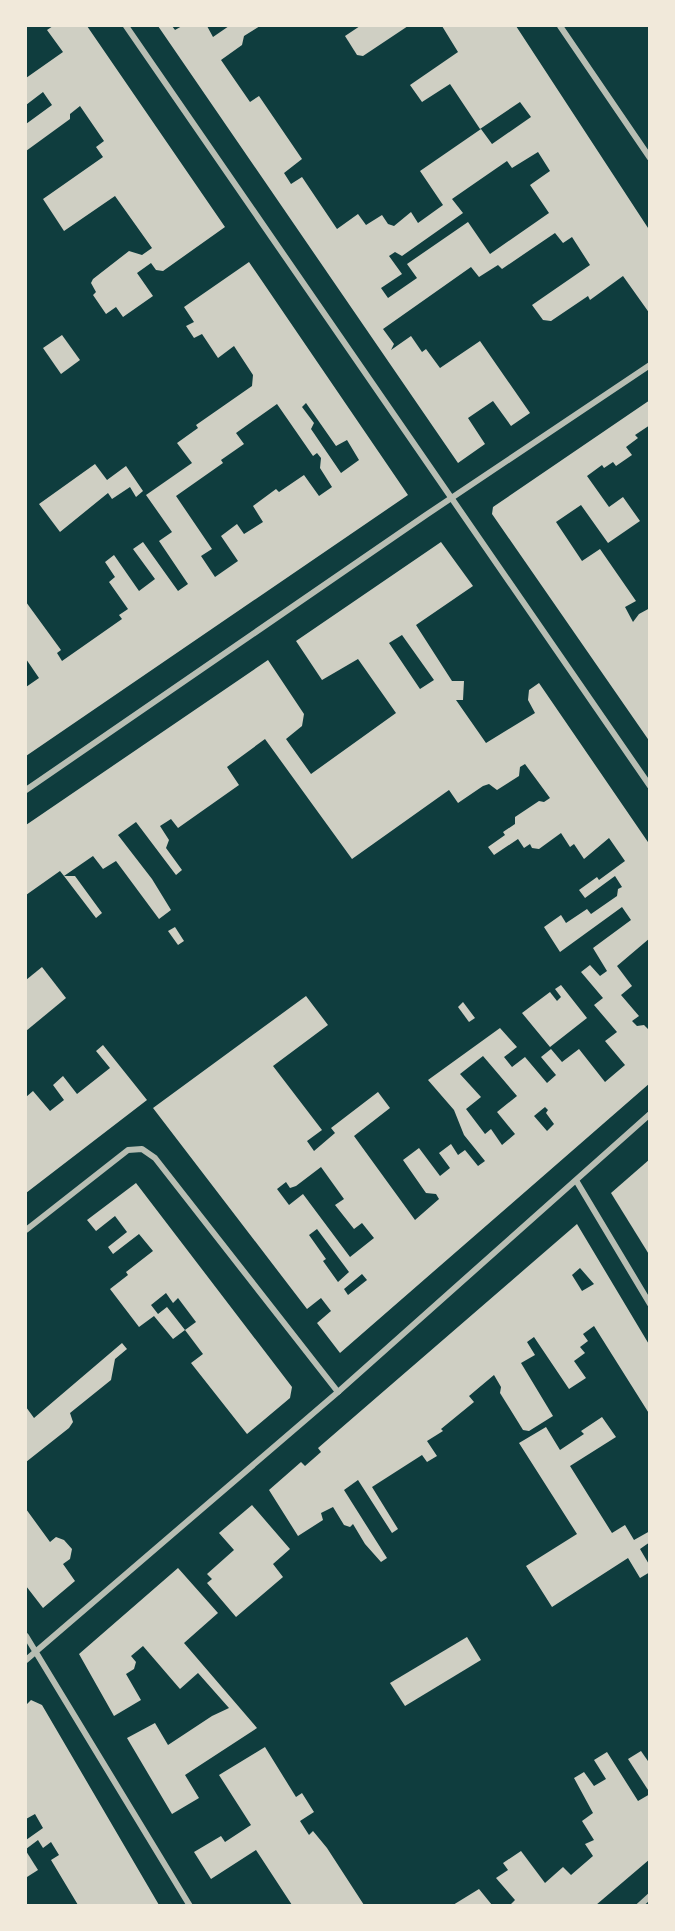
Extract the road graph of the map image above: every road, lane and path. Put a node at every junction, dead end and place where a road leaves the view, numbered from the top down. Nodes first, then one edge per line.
1 (126, 26) edge
2 (560, 26) edge
3 (650, 158) edge
4 (650, 365) edge
5 (451, 498) junction
6 (650, 786) edge
7 (26, 790) edge
8 (650, 1114) edge
9 (577, 1182) junction
10 (26, 1230) edge
11 (650, 1304) edge
12 (338, 1392) junction
13 (26, 1636) edge
14 (35, 1651) junction
15 (26, 1660) edge
16 (650, 1896) edge
17 (190, 1905) edge
18 (639, 1905) edge

1 - 5 street
2 - 3 street
4 - 5 street
5 - 6 street
5 - 7 street
8 - 9 street
9 - 11 street
9 - 12 street
10 - 12 street
12 - 14 street
13 - 14 street
14 - 15 street
14 - 17 street
16 - 18 street

